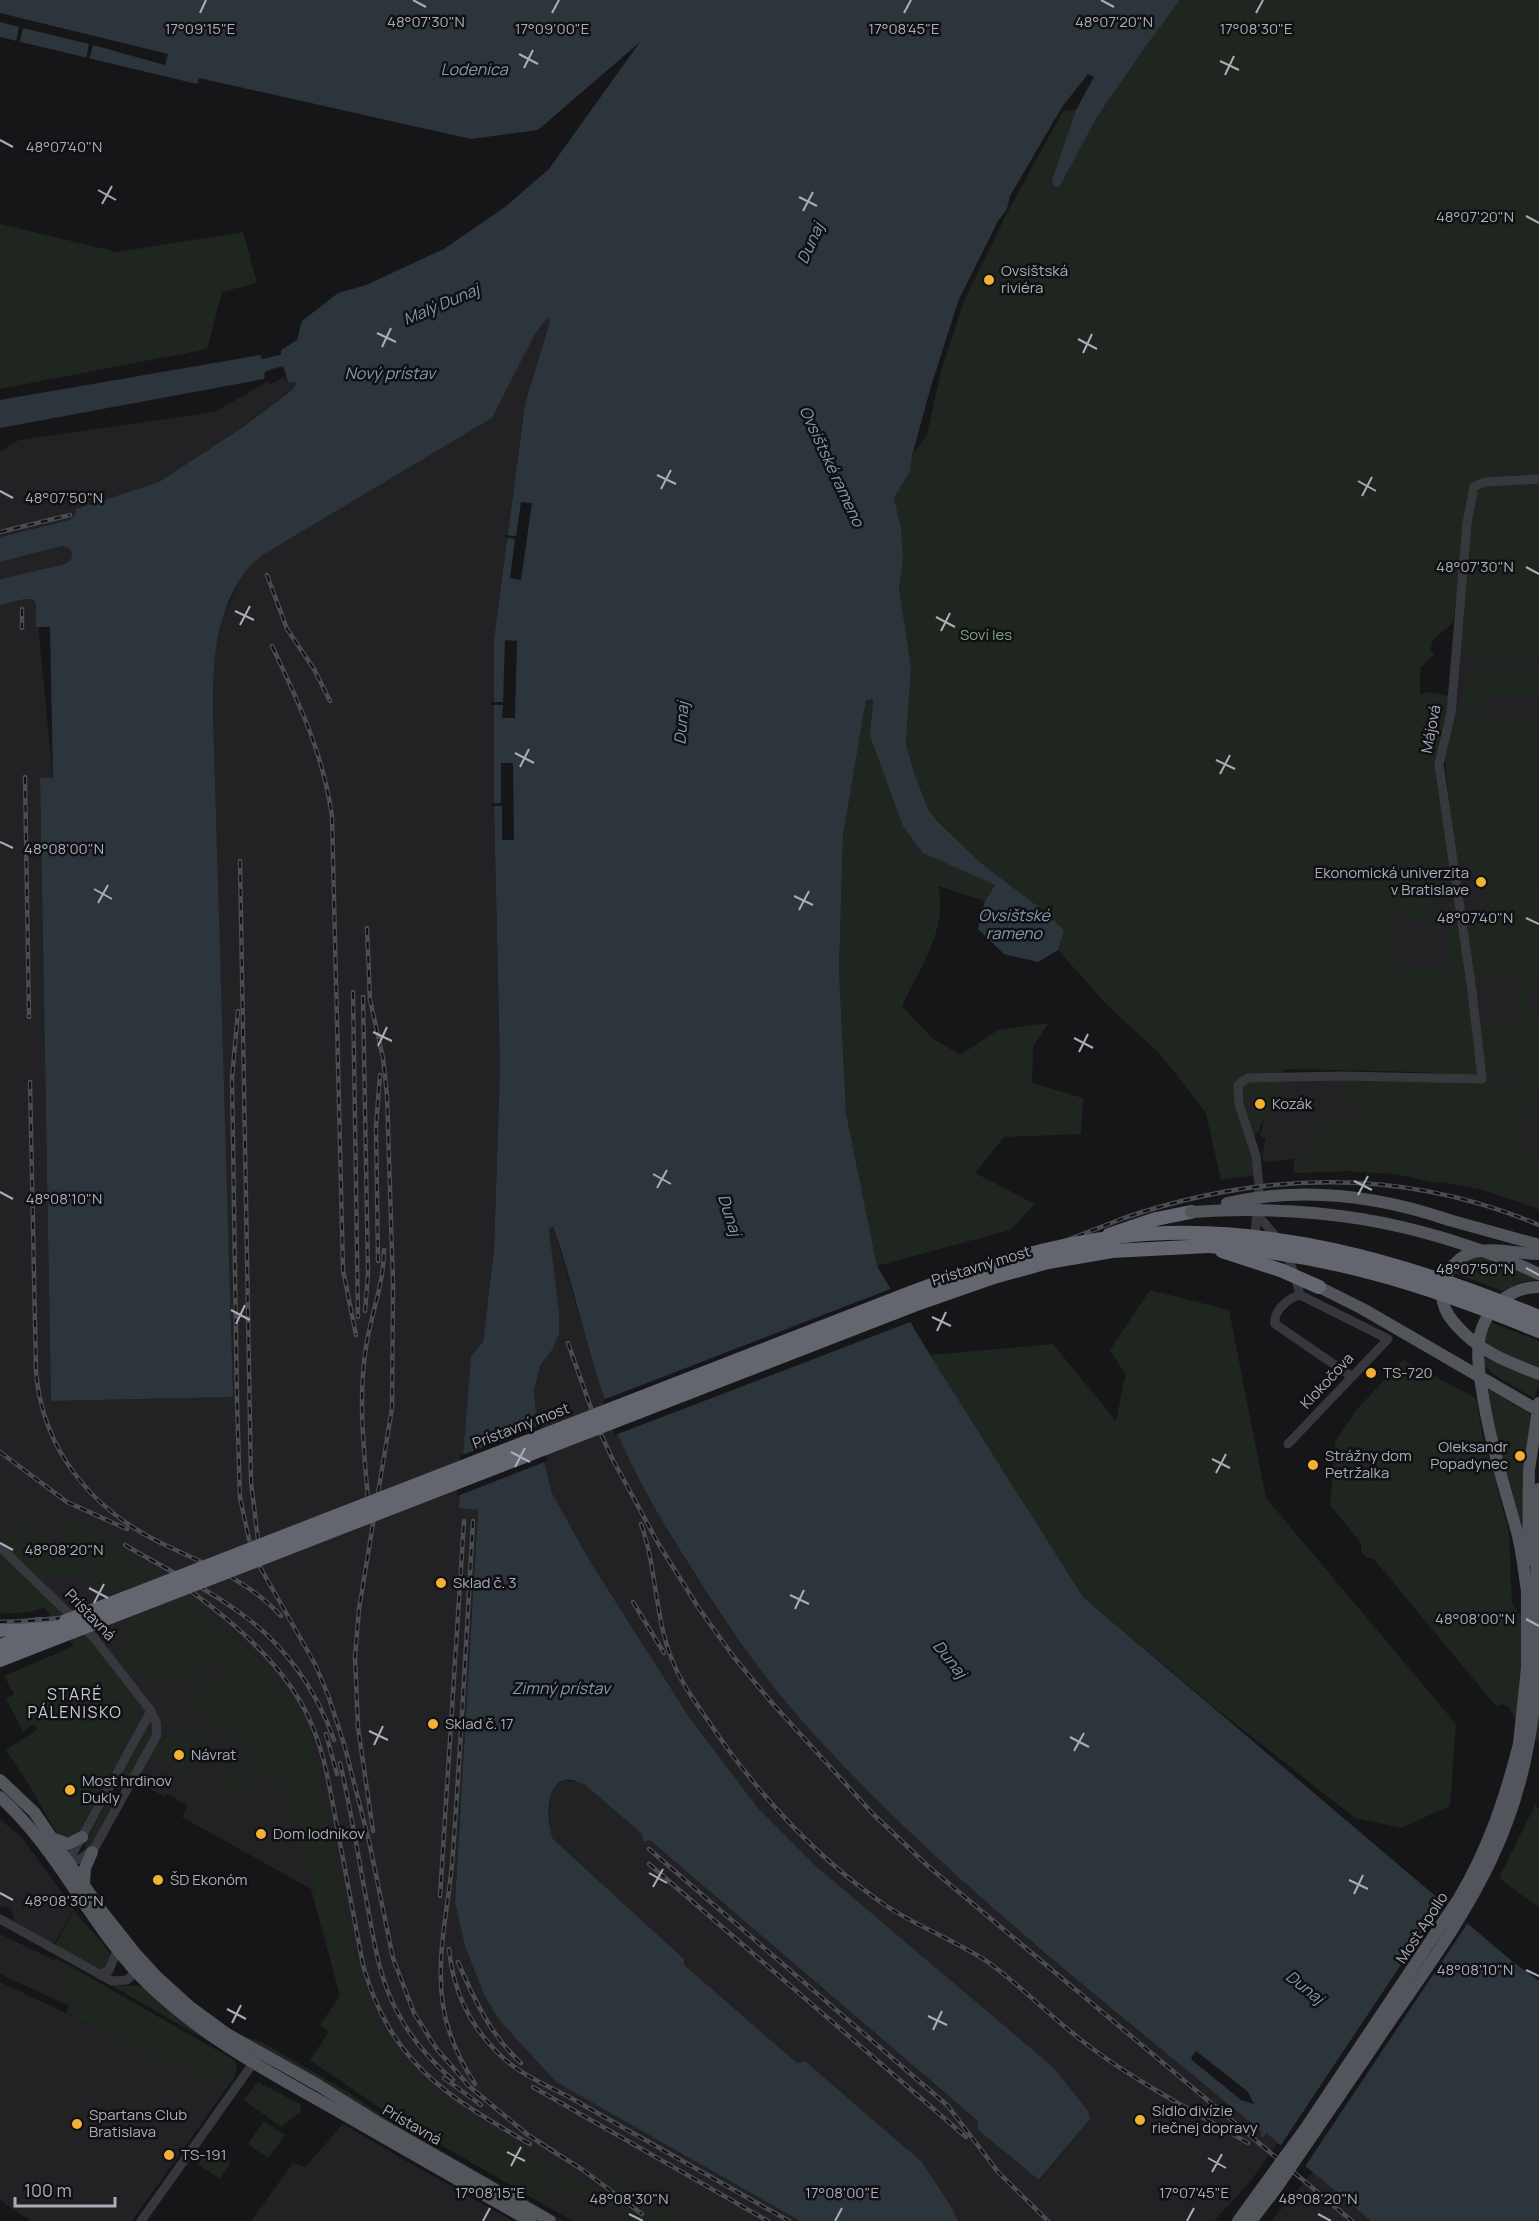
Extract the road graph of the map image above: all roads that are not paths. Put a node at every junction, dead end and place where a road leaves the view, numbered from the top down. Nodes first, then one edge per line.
1 (1539, 479) edge
2 (1191, 1212) junction
3 (1257, 1215) junction
4 (1255, 1236) dead end
5 (1092, 1241) junction
6 (1539, 1245) edge
7 (1208, 1246) junction
8 (1539, 1254) edge
9 (1539, 1274) edge
10 (1319, 1287) joint
11 (1539, 1287) edge
12 (1300, 1295) junction
13 (1539, 1317) edge
14 (1539, 1331) edge
15 (1539, 1374) edge
16 (1351, 1376) junction
17 (1539, 1403) edge
18 (1539, 1411) edge
19 (1288, 1444) dead end
20 (1539, 1489) edge
21 (0, 1547) edge
22 (1538, 1565) edge
23 (1527, 1591) junction
24 (1532, 1612) junction
25 (66, 1621) junction
26 (0, 1630) edge
27 (0, 1646) edge
28 (4, 1659) edge
29 (151, 1711) junction
30 (0, 1780) edge
31 (0, 1797) edge
32 (82, 1837) junction
33 (54, 1839) junction
34 (92, 1852) junction
35 (63, 1865) junction
36 (84, 1885) junction
37 (0, 1919) edge
38 (117, 1951) junction
39 (140, 1968) junction
40 (100, 1974) junction
41 (257, 2058) junction
42 (141, 2221) edge
43 (530, 2221) edge
44 (550, 2221) edge
45 (1238, 2221) edge
46 (1251, 2221) edge

1 - 3 street, Májová
2 - 5 highway, bridge
2 - 6 main road, bridge
2 - 9 main road, bridge
3 - 4 street
3 - 12 street
5 - 13 highway, bridge
5 - 25 highway, Prístavný most, bridge
7 - 10 highway, bridge
7 - 14 highway, bridge
7 - 28 highway, Prístavný most, bridge
8 - 15 main road, bridge
10 - 18 main road, bridge
11 - 23 main road
12 - 16 street
12 - 16 street, Klokočova
16 - 19 street, Klokočova
17 - 23 main road
20 - 22 main road
21 - 29 street, Prístavná
22 - 24 main road
23 - 24 main road
24 - 45 main road, Most Apollo, bridge
24 - 46 main road, Most Apollo, bridge
25 - 26 highway
25 - 27 highway
29 - 32 street
29 - 34 street
30 - 33 main road, Prístavná
31 - 35 main road, Prístavná
32 - 33 main road
32 - 35 street
33 - 35 main road, Prístavná
34 - 35 street
34 - 36 main road
35 - 36 main road, Prístavná
35 - 38 main road, Prístavná
36 - 39 main road, Prístavná
37 - 40 street
38 - 39 main road, Prístavná
38 - 40 street
39 - 40 street
39 - 41 main road, Prístavná
41 - 42 street
41 - 43 main road, Prístavná
41 - 44 main road, Prístavná

